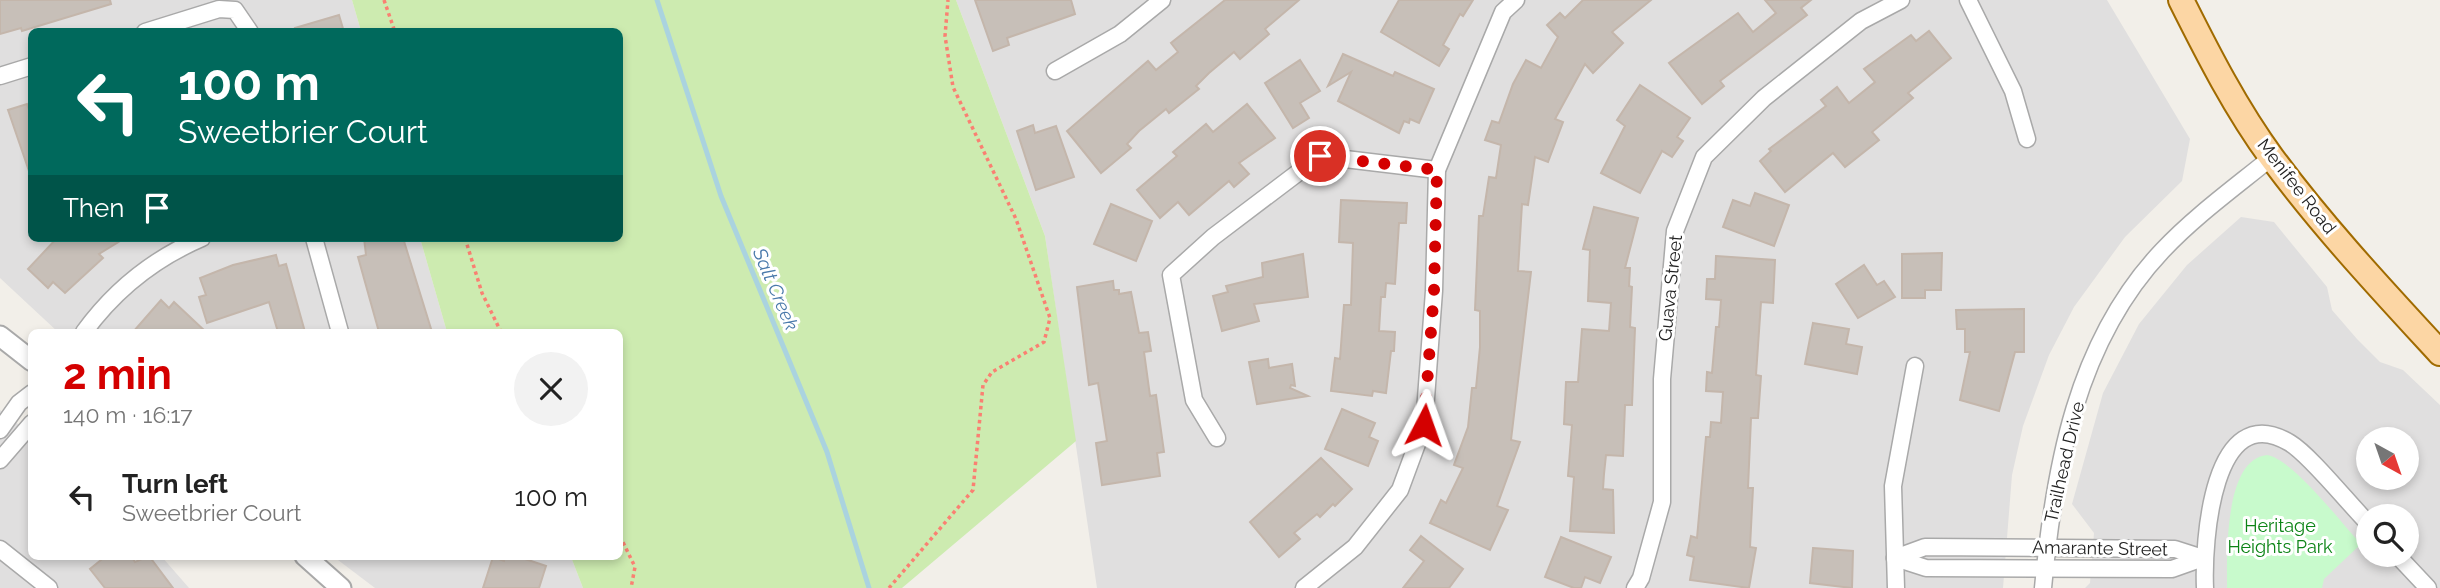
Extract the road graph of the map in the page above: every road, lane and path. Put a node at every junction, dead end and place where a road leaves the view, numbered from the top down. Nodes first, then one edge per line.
1 (384, 0) edge
2 (948, 0) edge
3 (1162, 0) edge
4 (1516, 0) edge
5 (1901, 0) edge
6 (1968, 0) edge
7 (2181, 0) edge
8 (158, 28) edge
9 (247, 28) edge
10 (394, 28) edge
11 (28, 67) edge
12 (1055, 71) dead end
13 (0, 76) edge
14 (2027, 139) dead end
15 (2272, 158) junction
16 (1437, 170) junction
17 (194, 242) edge
18 (315, 242) edge
19 (466, 242) edge
20 (87, 329) edge
21 (339, 329) edge
22 (500, 329) edge
23 (0, 336) edge
24 (2440, 353) edge
25 (28, 357) edge
26 (1915, 366) dead end
27 (28, 396) edge
28 (28, 428) edge
29 (0, 430) edge
30 (1217, 438) dead end
31 (0, 460) edge
32 (2356, 510) edge
33 (623, 542) edge
34 (2046, 548) junction
35 (0, 549) edge
36 (1895, 558) junction
37 (2203, 558) junction
38 (310, 560) edge
39 (2408, 567) edge
40 (2045, 568) junction
41 (49, 588) edge
42 (341, 588) edge
43 (631, 588) edge
44 (890, 588) edge
45 (1304, 588) edge
46 (1635, 588) edge
47 (1896, 588) edge
48 (2043, 588) edge
49 (2204, 588) edge
50 (2428, 588) edge

1 - 10 path
2 - 44 path
3 - 12 street
4 - 16 street
5 - 46 street, Guava Street
6 - 14 street
7 - 15 main road, Menifee Road
8 - 9 street
11 - 13 street
15 - 24 main road, Menifee Road
15 - 34 street, Trailhead Drive
16 - 30 street
16 - 45 street
17 - 20 street
18 - 21 street
19 - 22 path
23 - 25 street
26 - 36 street
27 - 29 street
28 - 31 street
32 - 37 street
33 - 43 path
34 - 36 street, Amarante Street
34 - 37 street, Amarante Street
34 - 40 street, Trailhead Drive
35 - 41 street
36 - 40 street, Amarante Street
36 - 47 street
37 - 40 street, Amarante Street
37 - 49 street
38 - 42 street
39 - 50 street
40 - 48 street, Trailhead Drive

